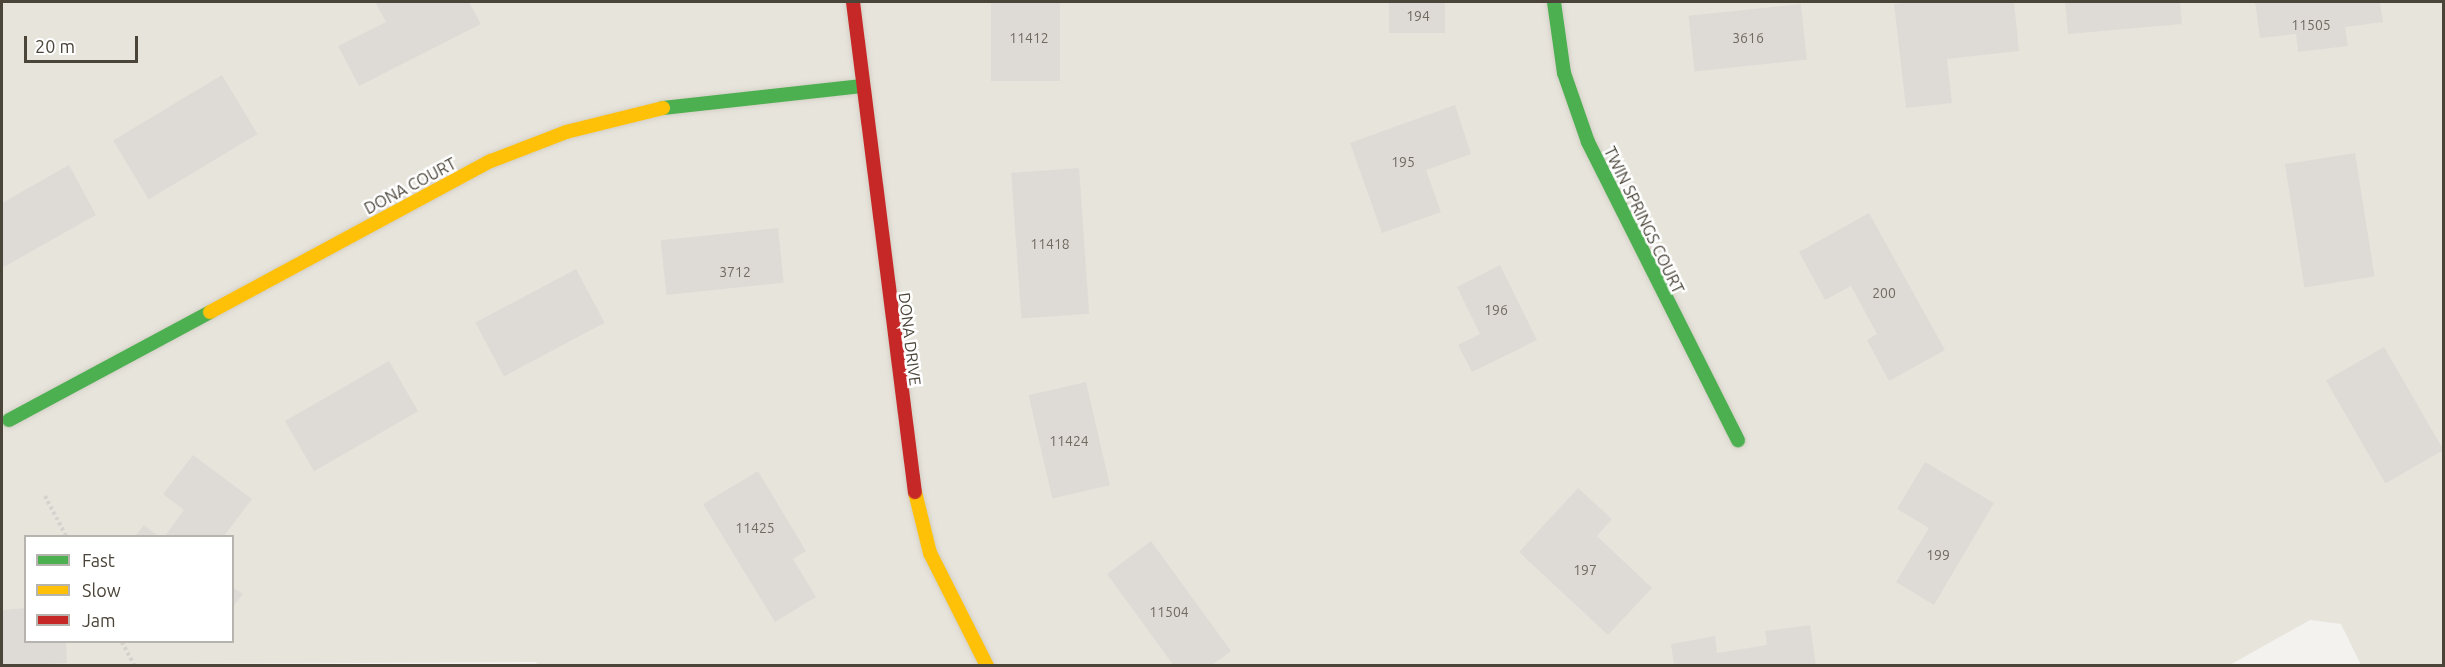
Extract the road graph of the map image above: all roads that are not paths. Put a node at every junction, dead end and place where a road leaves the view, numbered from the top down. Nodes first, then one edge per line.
1 (853, 2) edge
2 (1554, 2) edge
3 (862, 86) junction
4 (9, 420) dead end
5 (1738, 440) dead end
6 (987, 666) edge

1 - 3 street, DONA DRIVE
2 - 5 street, TWIN SPRINGS COURT
3 - 4 street, DONA COURT
3 - 6 street, DONA DRIVE

